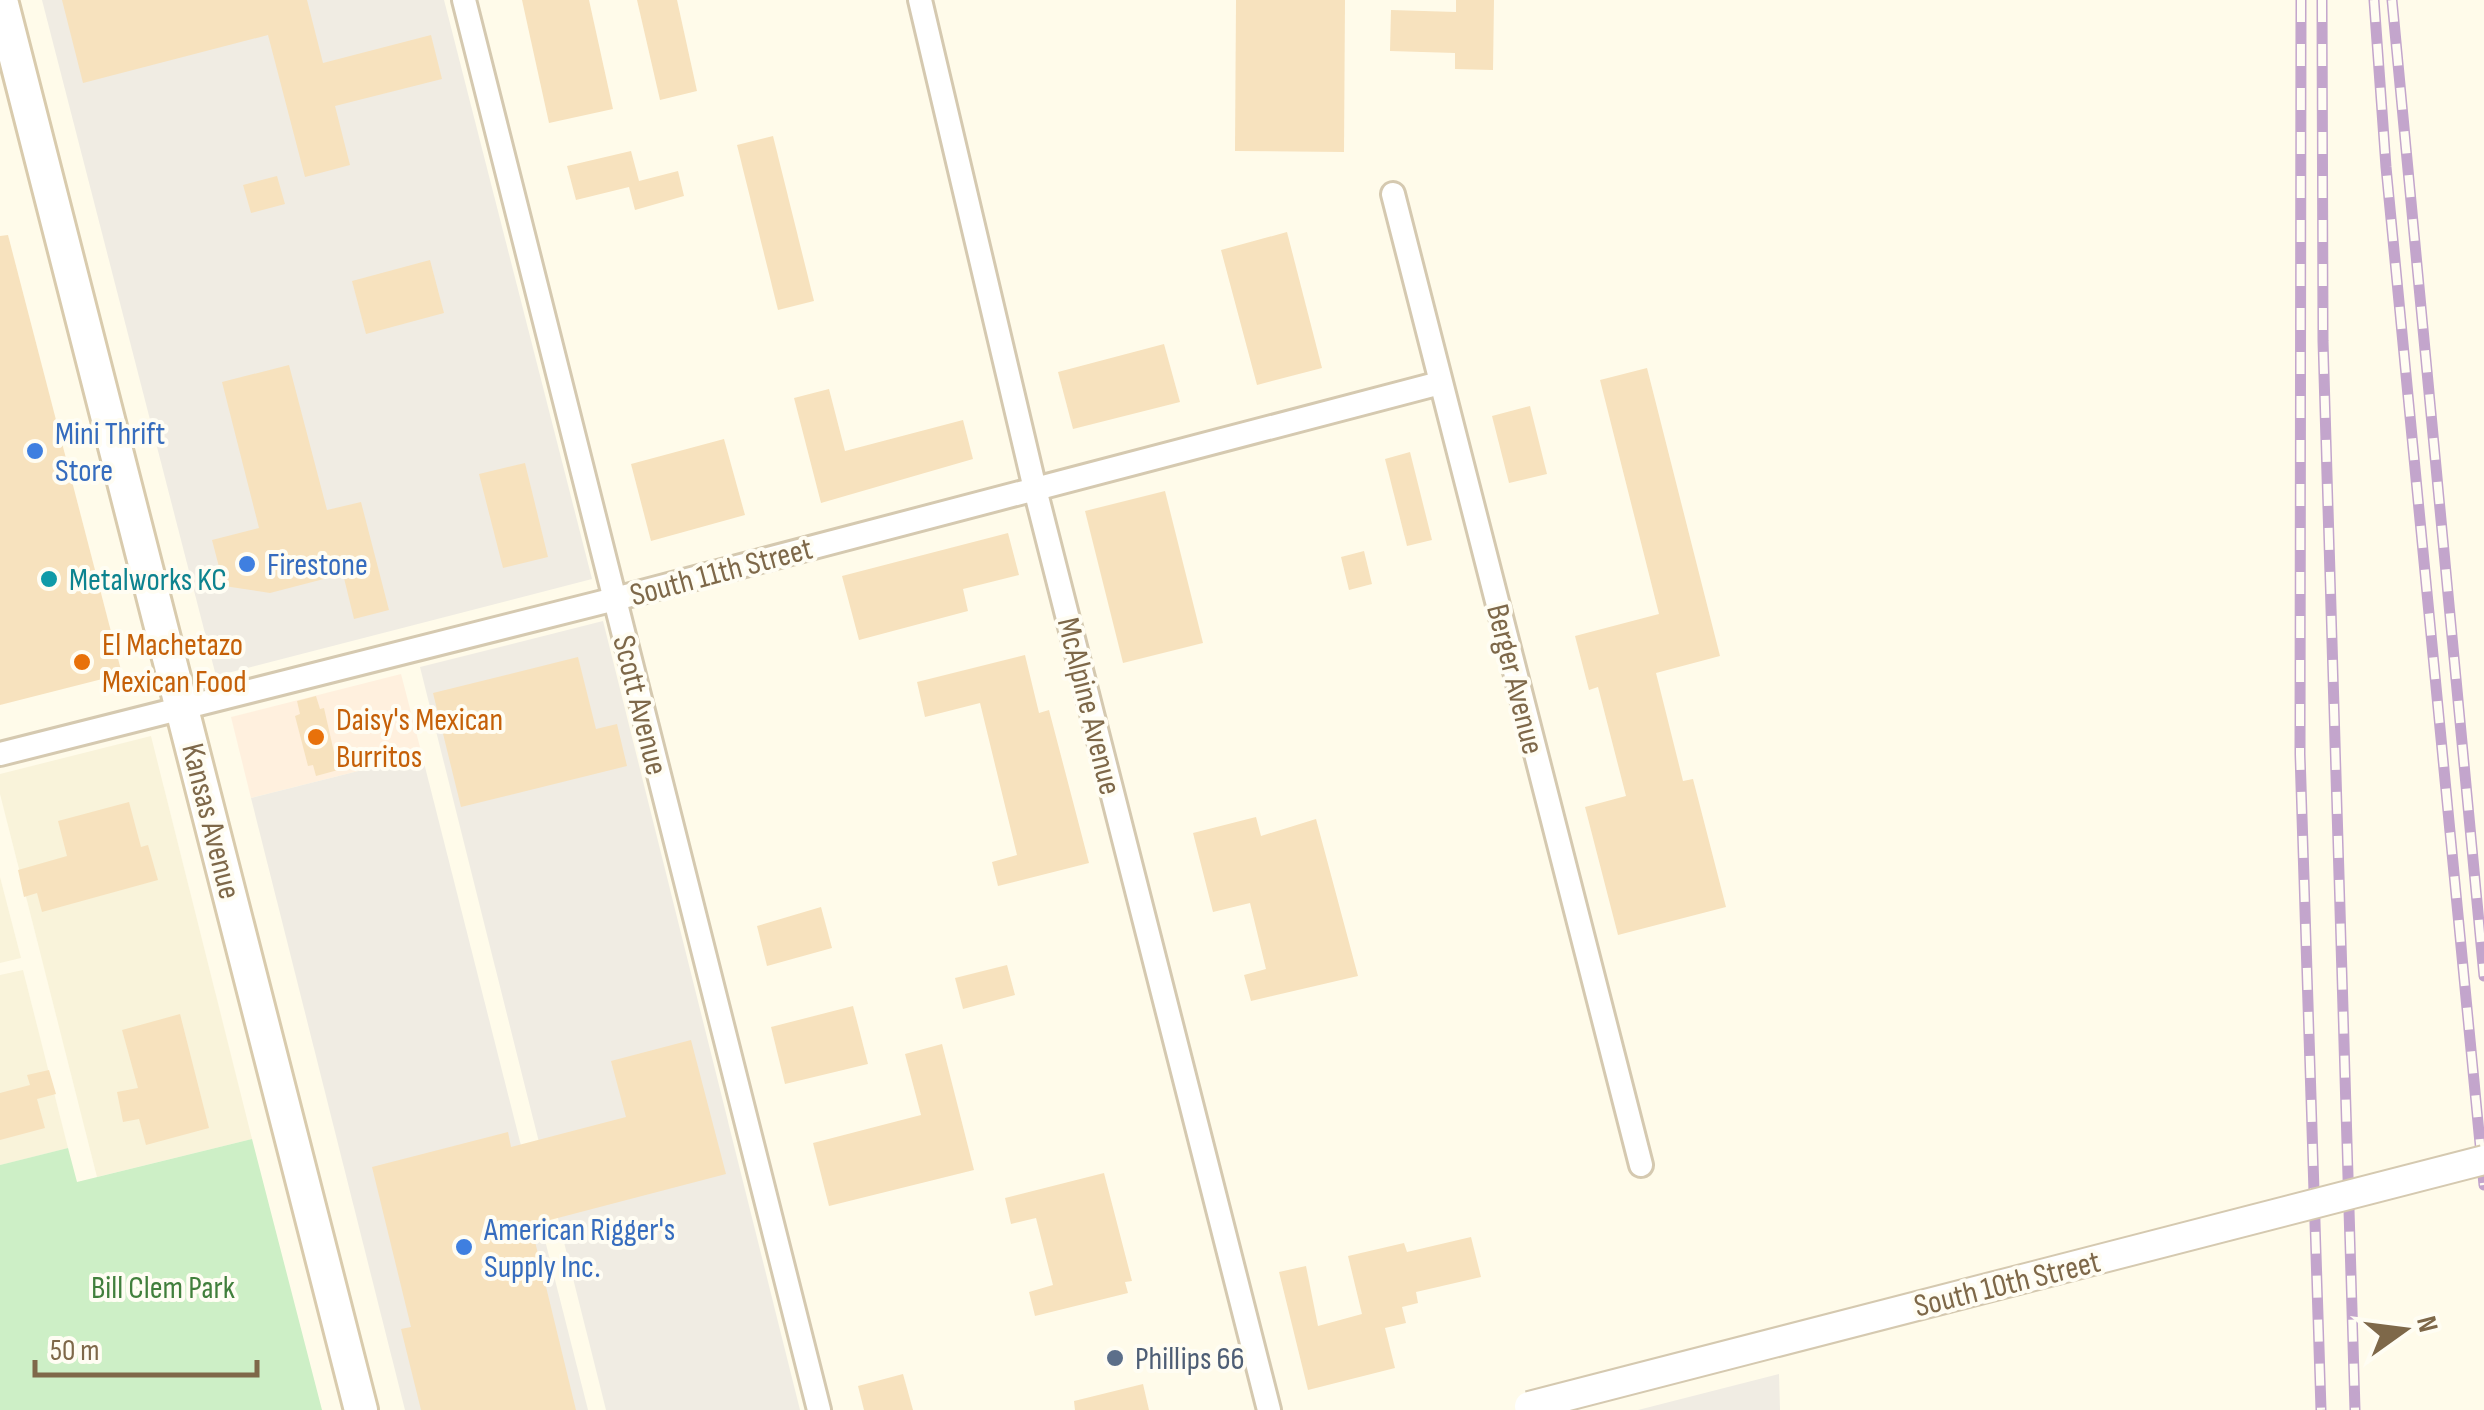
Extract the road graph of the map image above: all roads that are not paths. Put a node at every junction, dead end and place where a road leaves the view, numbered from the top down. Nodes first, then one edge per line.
1 (1, 0) edge
2 (464, 0) edge
3 (920, 0) edge
4 (1394, 194) dead end
5 (1440, 383) junction
6 (1035, 489) junction
7 (614, 599) junction
8 (184, 708) junction
9 (0, 754) edge
10 (2484, 1160) edge
11 (1641, 1164) dead end
12 (1529, 1406) dead end
13 (361, 1410) edge
14 (819, 1410) edge
15 (1269, 1410) edge

1 - 8 main road, Kansas Avenue
2 - 7 street, Scott Avenue
3 - 6 street, McAlpine Avenue
4 - 5 street, Berger Avenue
5 - 6 street, South 11th Street
5 - 11 street, Berger Avenue
6 - 7 street, South 11th Street
6 - 15 street, McAlpine Avenue
7 - 8 street, South 11th Street
7 - 14 street, Scott Avenue
8 - 9 street, South 11th Street
8 - 13 main road, Kansas Avenue
10 - 12 street, South 10th Street, bridge

